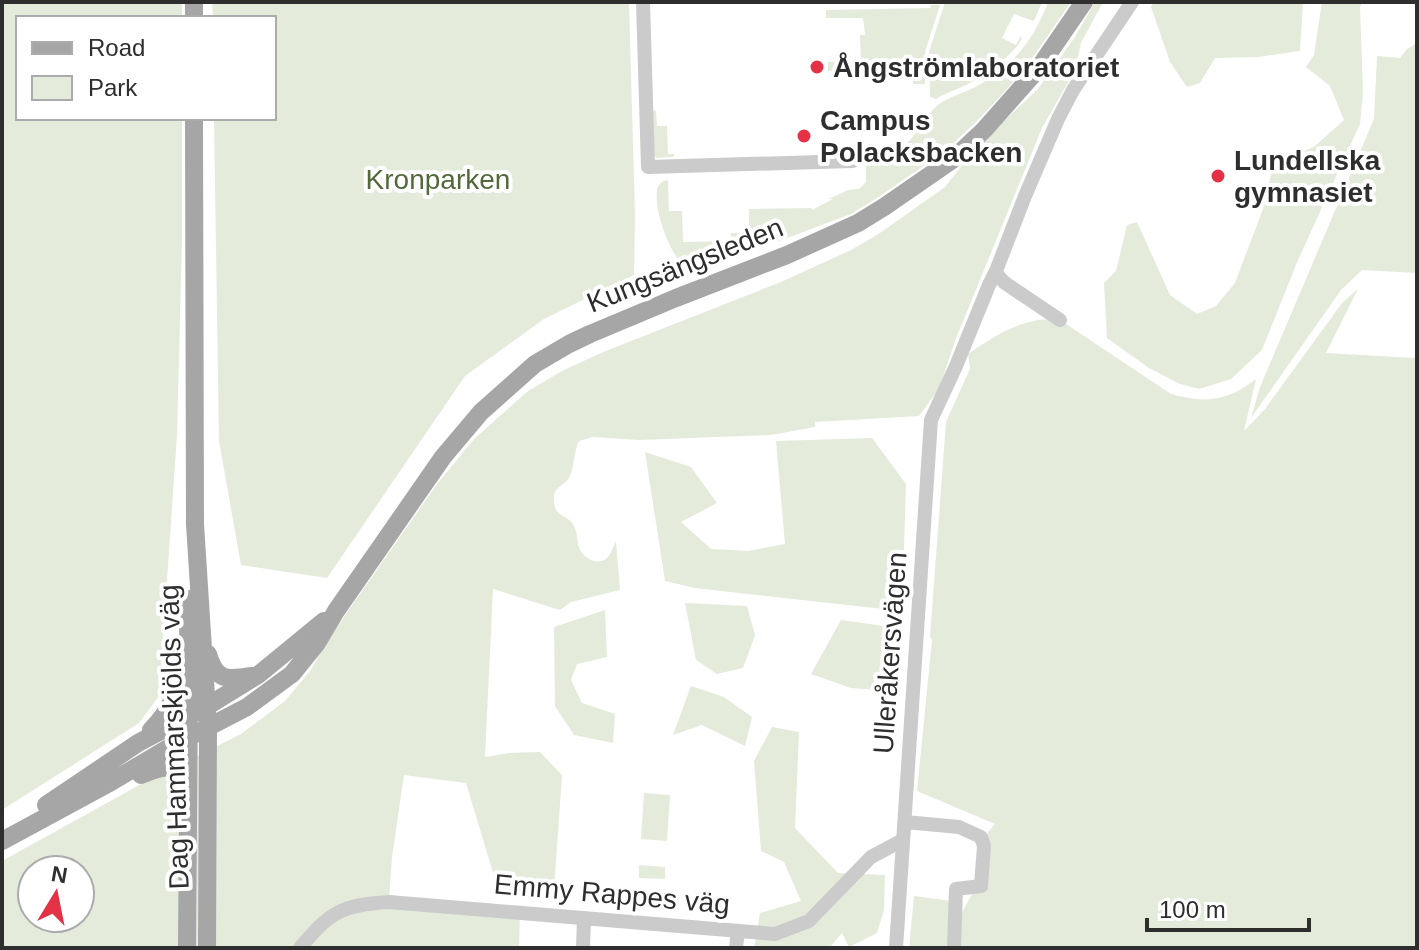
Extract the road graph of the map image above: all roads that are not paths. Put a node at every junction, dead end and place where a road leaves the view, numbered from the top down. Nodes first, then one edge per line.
1 (643, 2) edge
2 (1084, 2) edge
3 (1132, 2) edge
4 (194, 120) edge
5 (853, 161) dead end
6 (996, 271) junction
7 (1060, 320) dead end
8 (336, 611) junction
9 (195, 623) junction
10 (258, 675) junction
11 (206, 707) junction
12 (247, 707) junction
13 (189, 716) junction
14 (208, 727) junction
15 (189, 737) junction
16 (138, 743) junction
17 (208, 774) junction
18 (111, 782) junction
19 (189, 798) junction
20 (905, 822) junction
21 (2, 838) edge
22 (903, 840) junction
23 (584, 918) junction
24 (738, 931) junction
25 (187, 948) edge
26 (207, 948) edge
27 (300, 948) edge
28 (583, 948) edge
29 (736, 948) edge
30 (896, 948) edge
31 (954, 948) edge

1 - 5 street
2 - 8 main road, Kungsängsleden
3 - 6 street, Ulleråkersvägen
4 - 9 main road, Dag Hammarskjölds väg
6 - 7 street
6 - 20 street, Ulleråkersvägen
8 - 10 main road, Kungsängsleden
8 - 12 main road, Kungsängsleden
9 - 10 main road
9 - 11 main road, Dag Hammarskjölds väg
9 - 13 main road, Dag Hammarskjölds väg
9 - 16 main road
10 - 11 main road, Kungsängsleden
11 - 13 main road, Kungsängsleden
11 - 14 main road, Dag Hammarskjölds väg
12 - 14 main road, Kungsängsleden
12 - 17 main road
13 - 15 main road, Dag Hammarskjölds väg
13 - 16 main road, Kungsängsleden
14 - 15 main road, Kungsängsleden
14 - 17 main road, Dag Hammarskjölds väg
15 - 18 main road, Kungsängsleden
15 - 19 main road, Dag Hammarskjölds väg
16 - 21 main road
17 - 26 main road, Dag Hammarskjölds väg
18 - 19 main road
18 - 21 main road
19 - 25 main road, Dag Hammarskjölds väg
20 - 22 street, Ulleråkersvägen
20 - 31 street
22 - 24 street, Emmy Rappes väg
22 - 30 street, Ulleråkersvägen
23 - 24 street, Emmy Rappes väg
23 - 27 street, Emmy Rappes väg
23 - 28 street
24 - 29 street

